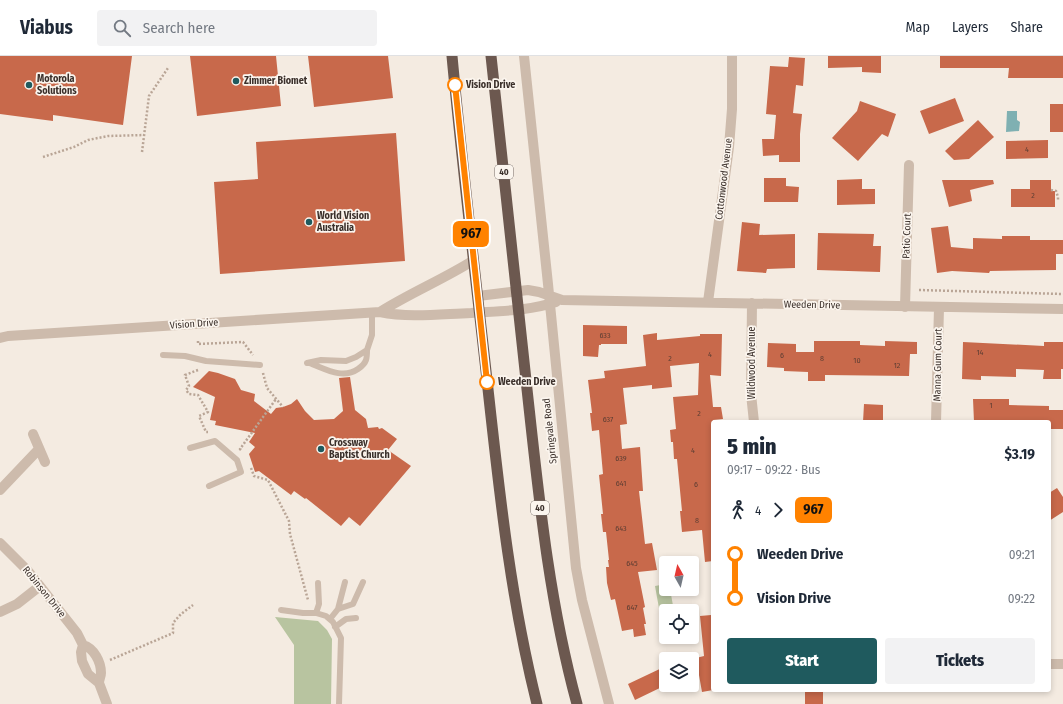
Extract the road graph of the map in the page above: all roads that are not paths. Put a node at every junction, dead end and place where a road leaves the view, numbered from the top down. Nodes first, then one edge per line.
1 (452, 56) edge
2 (491, 56) edge
3 (524, 56) edge
4 (732, 56) edge
5 (909, 165) dead end
6 (474, 260) junction
7 (517, 291) junction
8 (478, 296) junction
9 (550, 300) junction
10 (708, 302) junction
11 (752, 303) junction
12 (905, 307) junction
13 (939, 308) junction
14 (518, 309) junction
15 (1063, 309) edge
16 (376, 312) junction
17 (479, 312) junction
18 (3, 336) edge
19 (367, 350) junction
20 (163, 355) dead end
21 (260, 365) dead end
22 (754, 420) edge
23 (936, 420) edge
24 (33, 434) dead end
25 (190, 448) dead end
26 (39, 449) junction
27 (45, 462) dead end
28 (209, 486) dead end
29 (0, 490) edge
30 (0, 543) edge
31 (345, 582) dead end
32 (363, 582) dead end
33 (318, 583) dead end
34 (40, 586) junction
35 (338, 609) junction
36 (281, 610) dead end
37 (0, 612) edge
38 (316, 613) junction
39 (356, 618) dead end
40 (330, 619) junction
41 (335, 627) junction
42 (83, 645) junction
43 (1051, 664) edge
44 (1063, 664) edge
45 (99, 683) junction
46 (107, 704) edge
47 (339, 704) edge
48 (537, 704) edge
49 (576, 704) edge
50 (609, 704) edge

1 - 6 highway
2 - 7 highway, Springvale Road / 40
3 - 9 street, Springvale Road
4 - 10 street, Cottonwood Avenue
5 - 12 street, Patio Court
6 - 8 highway
6 - 16 street, Vision Drive
7 - 8 street, Weeden Drive
7 - 9 street, Weeden Drive
7 - 14 highway, Springvale Road / 40
8 - 17 highway
9 - 10 street, Weeden Drive
9 - 14 street, Weeden Drive
9 - 50 street, Springvale Road
10 - 11 street, Weeden Drive
11 - 12 street, Weeden Drive
11 - 22 street, Wildwood Avenue
12 - 13 street, Weeden Drive
13 - 15 street, Weeden Drive
13 - 23 street, Manna Gum Court
14 - 17 street, Weeden Drive
14 - 49 highway, Springvale Road / 40
16 - 17 street, Vision Drive
16 - 18 street, Vision Drive
16 - 19 lane
17 - 48 highway
19 - 19 lane
20 - 21 lane
24 - 26 street
25 - 28 lane
26 - 27 street
26 - 29 street
30 - 34 street, Robinson Drive
31 - 35 lane
32 - 35 lane
33 - 38 lane
34 - 37 street
34 - 42 street, Robinson Drive
35 - 40 lane
36 - 38 lane
38 - 40 lane
39 - 41 lane
40 - 41 lane
41 - 47 lane
42 - 45 street, Robinson Drive
42 - 45 street, Robinson Drive
43 - 44 street
45 - 46 street, Robinson Drive

